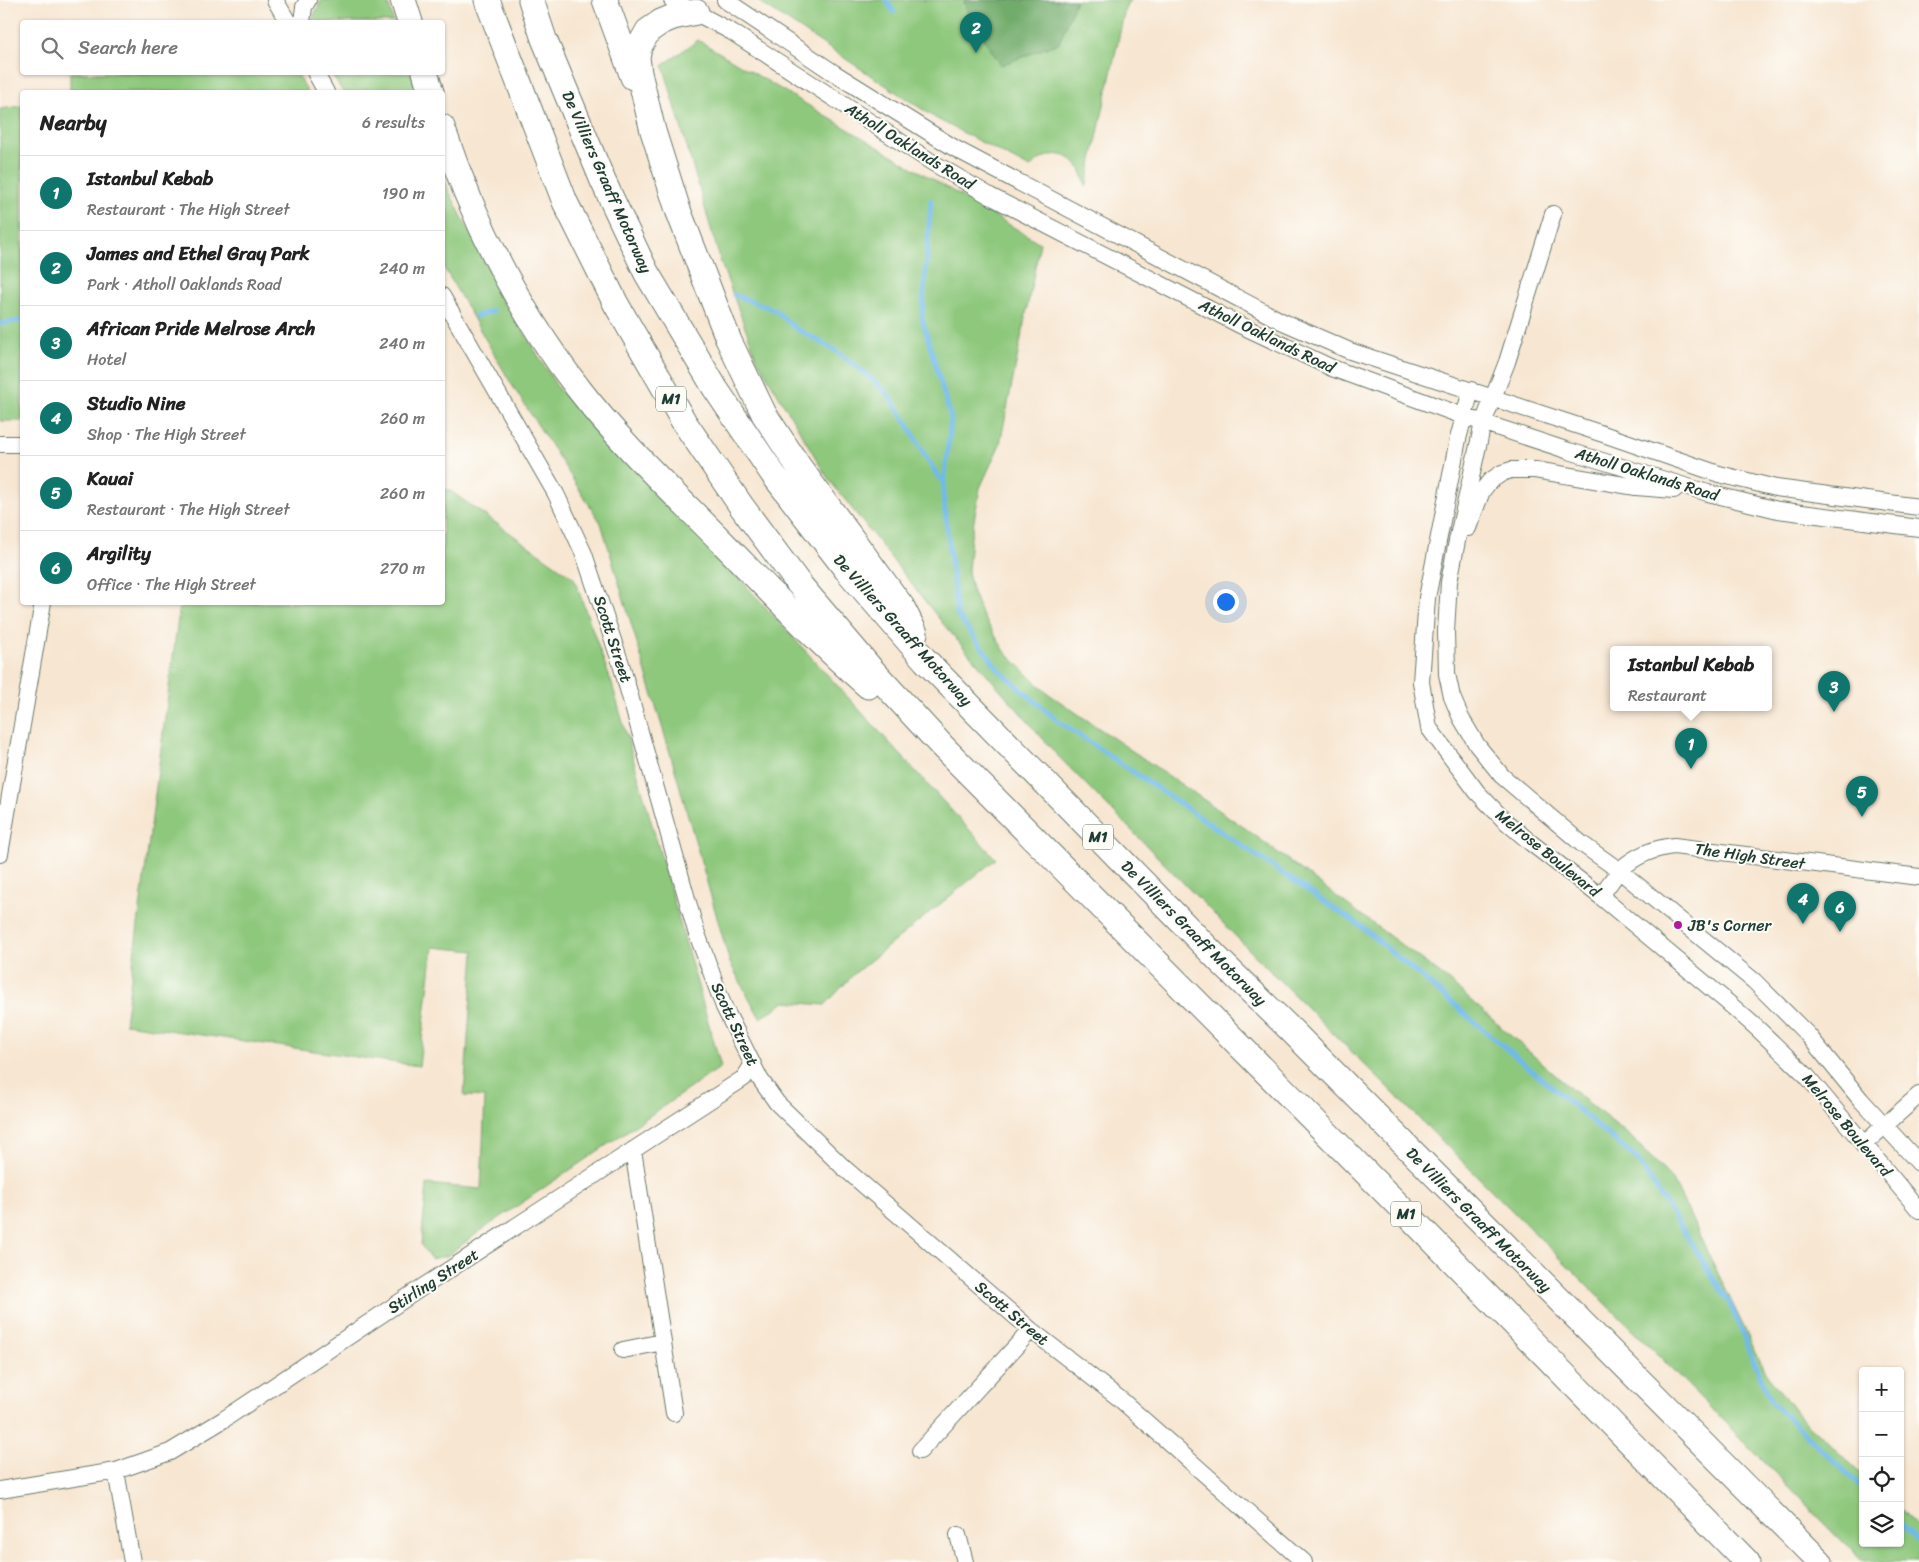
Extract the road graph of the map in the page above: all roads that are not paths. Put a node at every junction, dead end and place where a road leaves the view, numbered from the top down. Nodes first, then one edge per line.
1 (275, 0) edge
2 (308, 0) edge
3 (404, 0) edge
4 (487, 0) edge
5 (531, 0) edge
6 (605, 0) edge
7 (672, 0) edge
8 (725, 0) edge
9 (696, 12) junction
10 (287, 20) edge
11 (302, 20) edge
12 (409, 20) edge
13 (318, 75) edge
14 (426, 75) edge
15 (325, 90) edge
16 (430, 90) edge
17 (653, 130) junction
18 (445, 135) edge
19 (1554, 214) dead end
20 (445, 301) edge
21 (1471, 390) junction
22 (1492, 397) junction
23 (1463, 416) junction
24 (1483, 423) junction
25 (0, 444) edge
26 (20, 444) edge
27 (1708, 493) junction
28 (1919, 507) edge
29 (1919, 528) edge
30 (1450, 582) junction
31 (42, 605) edge
32 (925, 660) junction
33 (942, 746) junction
34 (0, 854) edge
35 (1620, 870) junction
36 (1919, 877) edge
37 (1600, 896) junction
38 (757, 1071) junction
39 (1919, 1094) edge
40 (1885, 1125) junction
41 (1863, 1144) junction
42 (633, 1150) junction
43 (1919, 1163) edge
44 (1919, 1210) edge
45 (1031, 1330) junction
46 (663, 1342) junction
47 (624, 1350) dead end
48 (674, 1413) dead end
49 (920, 1451) dead end
50 (116, 1471) junction
51 (0, 1490) edge
52 (958, 1536) dead end
53 (132, 1562) edge
54 (965, 1562) edge
55 (1304, 1562) edge
56 (1746, 1562) edge
57 (1820, 1562) edge

1 - 10 street
2 - 11 street
3 - 12 highway
4 - 33 highway, M1
5 - 32 highway, De Villiers Graaff Motorway / M1
6 - 17 highway
7 - 9 street, Atholl Oaklands Road
8 - 21 street, Atholl Oaklands Road
9 - 17 highway
9 - 23 street, Atholl Oaklands Road
13 - 15 street
14 - 16 highway
17 - 32 highway
18 - 33 highway
19 - 22 street, Melrose Boulevard
20 - 38 street, Scott Street
21 - 22 street, Atholl Oaklands Road
21 - 23 street, Melrose Boulevard
22 - 24 street, Melrose Boulevard
22 - 28 street, Atholl Oaklands Road
23 - 24 street, Atholl Oaklands Road
23 - 37 street, Melrose Boulevard
24 - 27 street, Atholl Oaklands Road
24 - 30 street, Melrose Boulevard
25 - 26 street
27 - 29 street, Atholl Oaklands Road
27 - 30 street
30 - 35 street, Melrose Boulevard
31 - 34 street
32 - 57 highway, De Villiers Graaff Motorway / M1
33 - 56 highway, M1
35 - 36 street, The High Street
35 - 37 street, The High Street
35 - 40 street, Melrose Boulevard
37 - 41 street, Melrose Boulevard
38 - 42 street, Stirling Street
38 - 45 street, Scott Street
39 - 40 street
40 - 41 street
40 - 43 street, Melrose Boulevard
41 - 44 street, Melrose Boulevard
42 - 46 street
42 - 50 street, Stirling Street
45 - 49 street
45 - 55 street, Scott Street
46 - 47 street
46 - 48 street
50 - 51 street, Stirling Street
50 - 53 street
52 - 54 street

